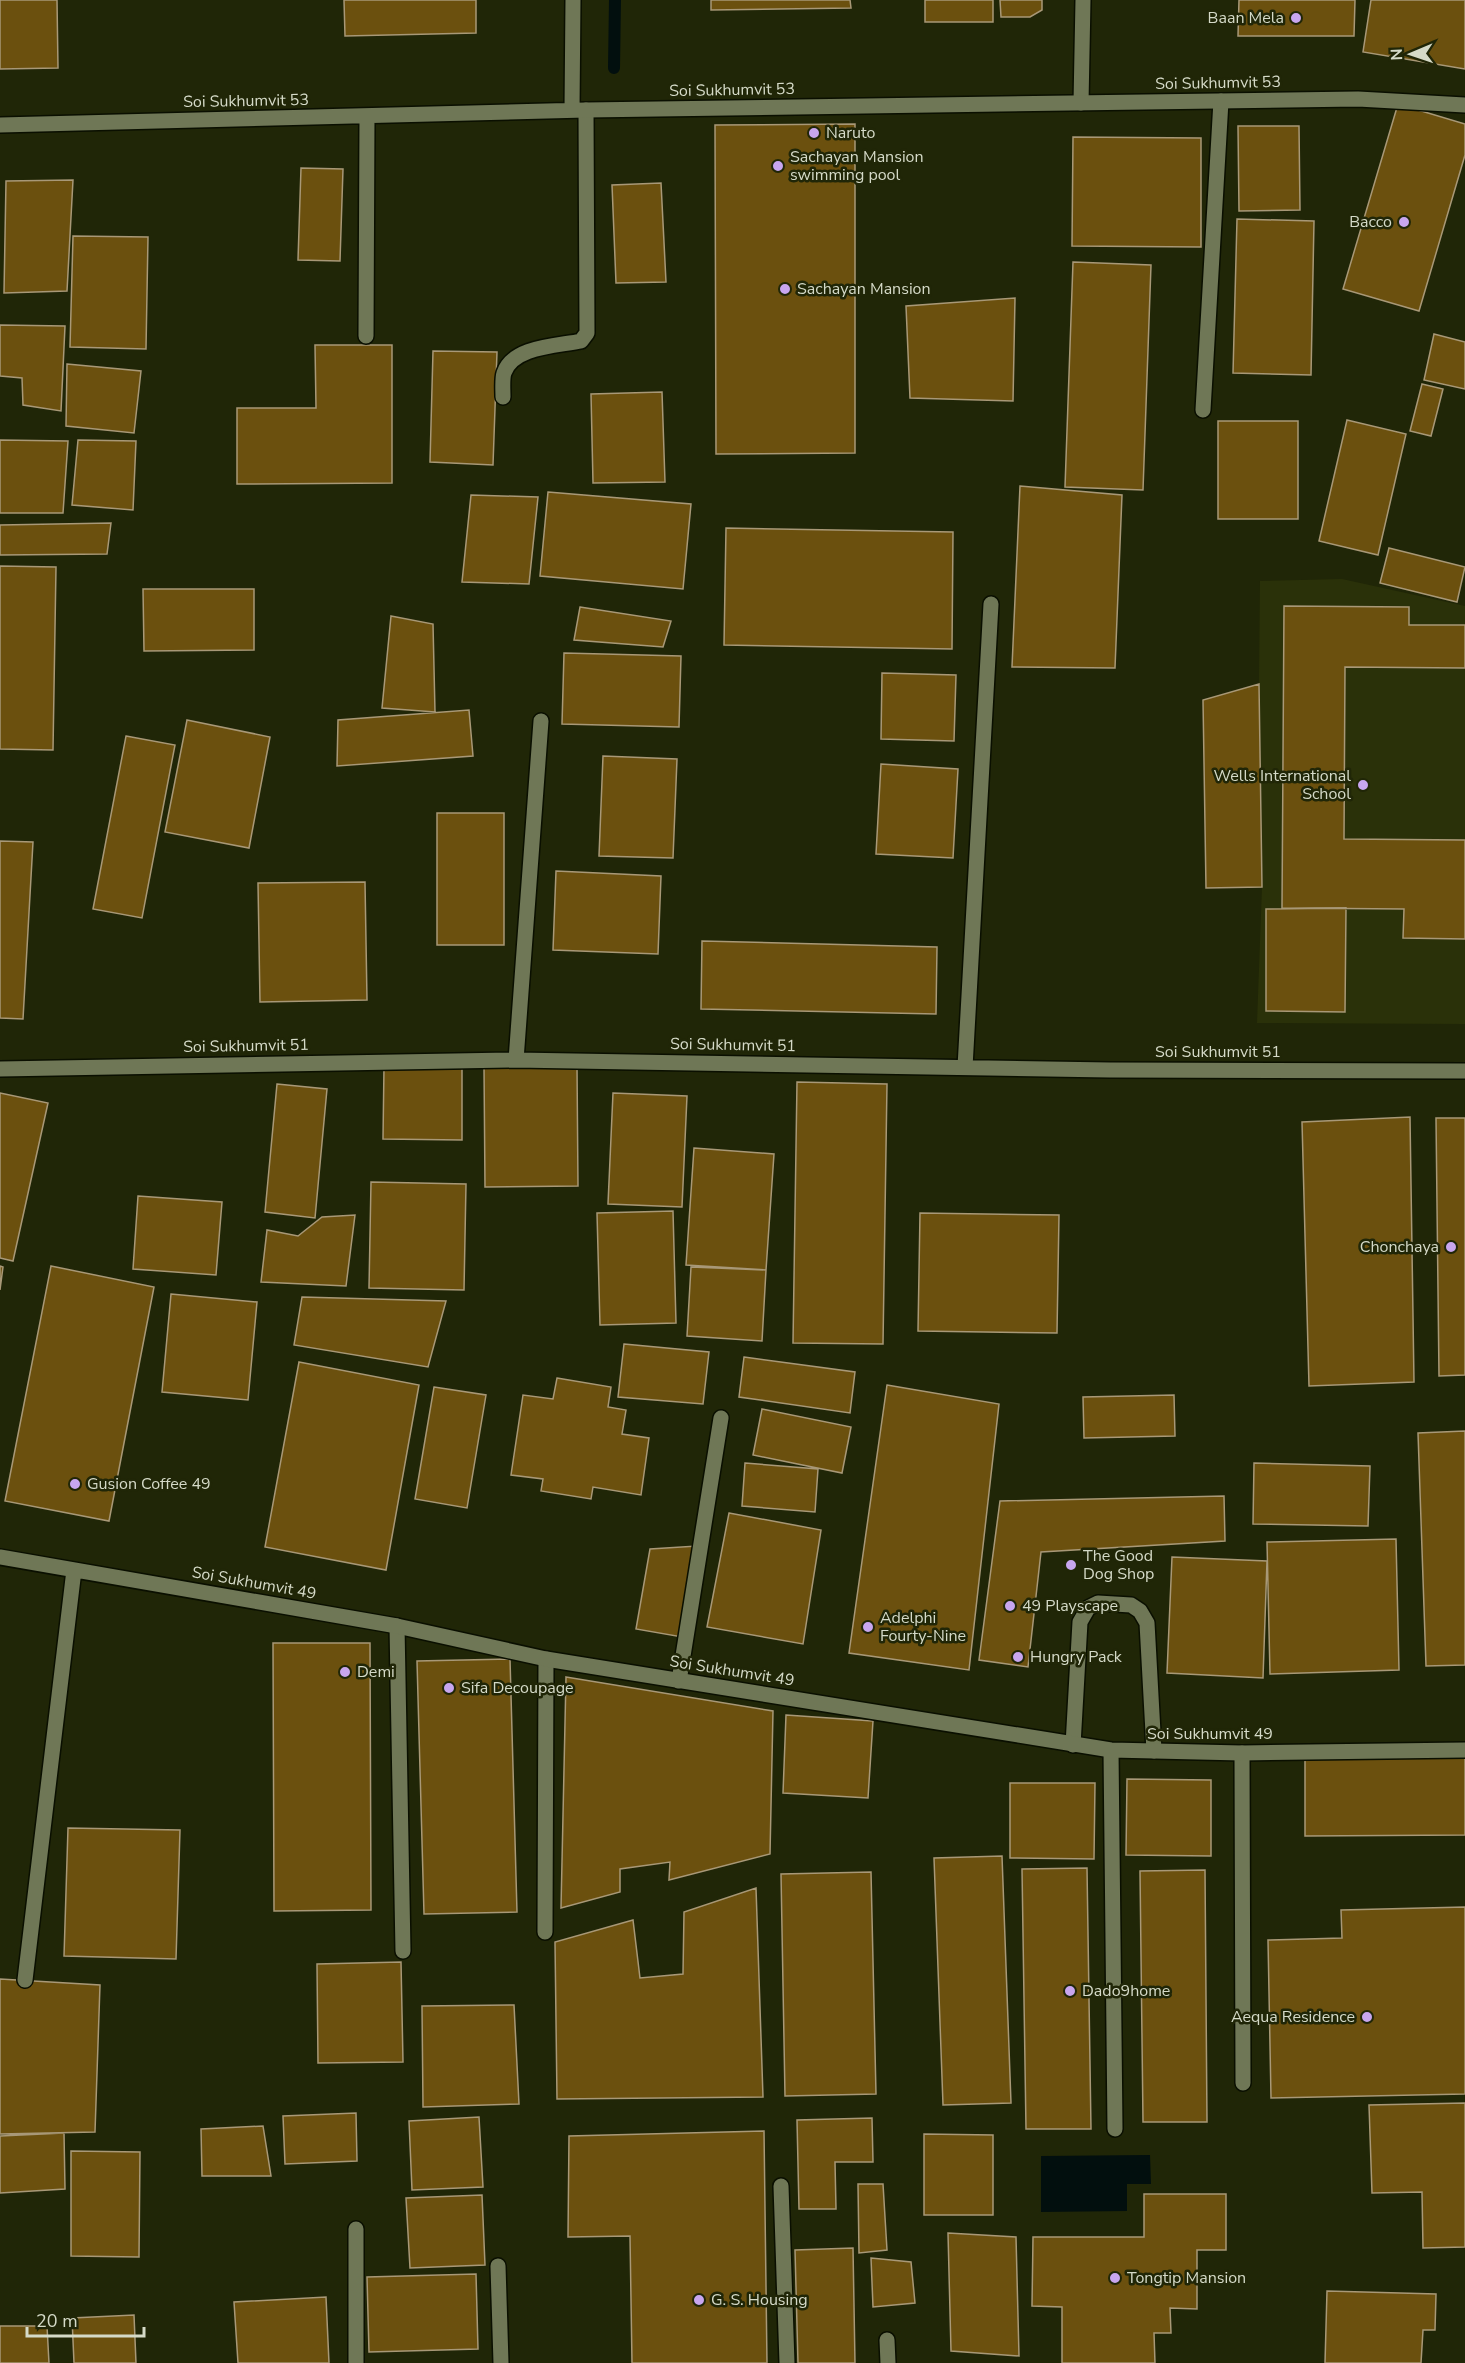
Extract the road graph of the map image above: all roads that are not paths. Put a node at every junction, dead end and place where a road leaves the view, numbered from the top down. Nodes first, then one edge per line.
1 (573, 0) edge
2 (1083, 0) edge
3 (1221, 101) junction
4 (1081, 103) junction
5 (1465, 105) edge
6 (579, 110) junction
7 (367, 116) junction
8 (0, 125) edge
9 (366, 336) dead end
10 (503, 397) dead end
11 (1203, 410) dead end
12 (991, 604) dead end
13 (542, 721) dead end
14 (516, 1060) junction
15 (965, 1067) junction
16 (0, 1069) edge
17 (1465, 1071) edge
18 (721, 1418) dead end
19 (0, 1557) edge
20 (74, 1570) junction
21 (397, 1626) junction
22 (546, 1659) junction
23 (679, 1681) junction
24 (1073, 1745) junction
25 (1111, 1750) junction
26 (1465, 1750) edge
27 (1154, 1751) junction
28 (1242, 1753) junction
29 (545, 1932) dead end
30 (403, 1952) dead end
31 (25, 1980) dead end
32 (1243, 2083) dead end
33 (1115, 2129) dead end
34 (782, 2186) dead end
35 (356, 2229) dead end
36 (498, 2266) dead end
37 (887, 2340) dead end
38 (356, 2363) edge
39 (501, 2363) edge
40 (787, 2363) edge
41 (888, 2363) edge

1 - 6 street
2 - 4 street
3 - 4 street, Soi Sukhumvit 53
3 - 5 street, Soi Sukhumvit 53
3 - 11 street
4 - 6 street, Soi Sukhumvit 53
6 - 7 street, Soi Sukhumvit 53
6 - 10 street
7 - 8 street, Soi Sukhumvit 53
7 - 9 street
12 - 15 street
13 - 14 street
14 - 15 street, Soi Sukhumvit 51
14 - 16 street, Soi Sukhumvit 51
15 - 17 street, Soi Sukhumvit 51
18 - 23 street
19 - 20 street, Soi Sukhumvit 49
20 - 21 street, Soi Sukhumvit 49
20 - 31 street
21 - 22 street, Soi Sukhumvit 49
21 - 30 street
22 - 23 street, Soi Sukhumvit 49
22 - 29 street
23 - 24 street, Soi Sukhumvit 49
24 - 25 street, Soi Sukhumvit 49
24 - 27 street
25 - 27 street, Soi Sukhumvit 49
25 - 33 street
26 - 28 street, Soi Sukhumvit 49
27 - 28 street, Soi Sukhumvit 49
28 - 32 street
34 - 40 street
35 - 38 street
36 - 39 street
37 - 41 street

